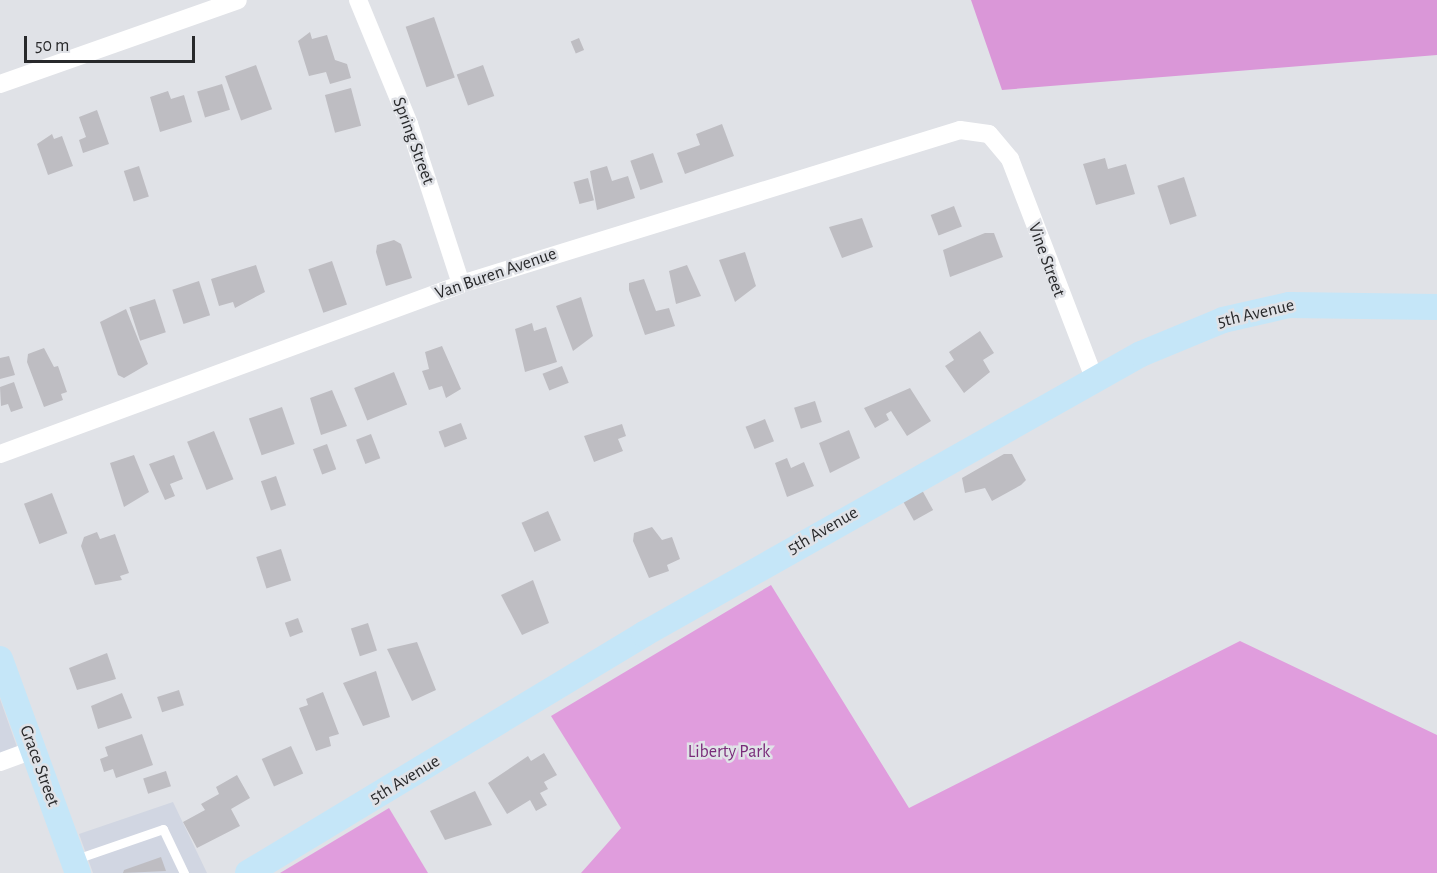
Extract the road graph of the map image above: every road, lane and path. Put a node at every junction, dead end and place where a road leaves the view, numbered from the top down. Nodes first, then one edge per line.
1 (238, 0) edge
2 (358, 0) edge
3 (0, 84) edge
4 (999, 142) joint
5 (461, 284) junction
6 (1437, 306) edge
7 (1094, 378) junction
8 (0, 454) edge
9 (0, 659) edge
10 (33, 750) junction
11 (0, 762) edge
12 (76, 867) edge
13 (184, 873) edge
14 (248, 873) edge

1 - 3 street
2 - 5 street, Spring Street
4 - 5 street, Van Buren Avenue
4 - 7 street, Vine Street
5 - 8 street, Van Buren Avenue
6 - 7 street, 5th Avenue
7 - 14 street, 5th Avenue
9 - 10 street, Grace Street
10 - 11 street
10 - 12 street, Grace Street
12 - 13 lane

